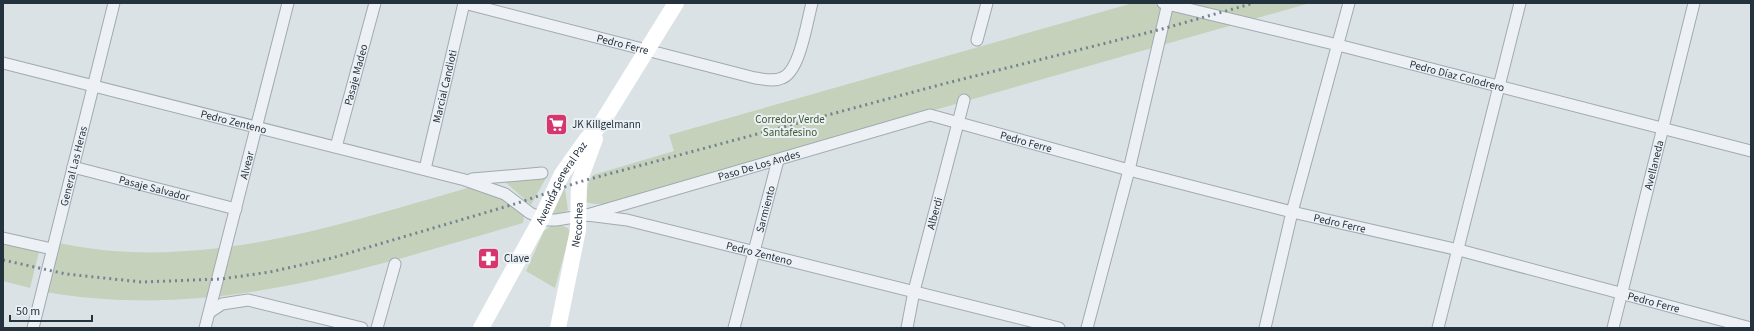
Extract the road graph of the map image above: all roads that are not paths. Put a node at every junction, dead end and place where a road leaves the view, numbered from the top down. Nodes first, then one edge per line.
1 (114, 3) edge
2 (288, 3) edge
3 (375, 3) edge
4 (464, 3) edge
5 (676, 3) edge
6 (812, 3) edge
7 (987, 3) edge
8 (1166, 3) edge
9 (1349, 3) edge
10 (1520, 3) edge
11 (1694, 3) edge
12 (977, 40) dead end
13 (1338, 45) junction
14 (648, 49) junction
15 (3, 63) edge
16 (1498, 86) junction
17 (93, 87) junction
18 (964, 100) dead end
19 (930, 115) joint
20 (958, 122) junction
21 (601, 124) junction
22 (256, 126) junction
23 (1664, 129) junction
24 (336, 147) junction
25 (1751, 151) edge
26 (778, 160) junction
27 (73, 167) junction
28 (426, 169) junction
29 (1130, 170) junction
30 (542, 173) dead end
31 (465, 180) junction
32 (236, 209) junction
33 (1292, 212) junction
34 (583, 215) junction
35 (541, 219) junction
36 (3, 238) edge
37 (52, 249) junction
38 (1458, 250) junction
39 (753, 252) junction
40 (395, 264) dead end
41 (914, 291) junction
42 (1622, 294) junction
43 (210, 312) junction
44 (33, 328) edge
45 (205, 328) edge
46 (362, 328) edge
47 (377, 328) edge
48 (481, 328) edge
49 (558, 328) edge
50 (734, 328) edge
51 (907, 328) edge
52 (1059, 328) edge
53 (1087, 328) edge
54 (1265, 328) edge
55 (1438, 328) edge
56 (1613, 328) edge
57 (1751, 328) edge

1 - 17 street, General Las Heras
2 - 22 street, Alvear
3 - 24 street, Pasaje Madeo
4 - 14 street, Pedro Ferre
4 - 28 street, Marcial Candioti
5 - 14 main road, Avenida General Paz
6 - 14 street, Pedro Ferre
7 - 12 street
8 - 13 street, Pedro Díaz Colodrero
8 - 29 street
9 - 13 street
10 - 16 street
11 - 23 street, Avellaneda
13 - 16 street, Pedro Díaz Colodrero
13 - 33 street
14 - 21 main road, Avenida General Paz
15 - 17 street, Pedro Zenteno
16 - 23 street, Pedro Díaz Colodrero
16 - 38 street
17 - 22 street, Pedro Zenteno
17 - 27 street, General Las Heras
18 - 20 street, Alberdi
19 - 20 street, Pedro Ferre
19 - 26 street, Paso De Los Andes
20 - 29 street, Pedro Ferre
20 - 41 street, Alberdi
21 - 34 main road, Necochea
21 - 35 main road, Avenida General Paz
22 - 24 street, Pedro Zenteno
22 - 32 street, Alvear
23 - 25 street, Pedro Díaz Colodrero
23 - 42 street, Avellaneda
24 - 28 street, Pedro Zenteno
26 - 34 street, Paso De Los Andes
26 - 39 street, Sarmiento
27 - 32 street, Pasaje Salvador
27 - 37 street, General Las Heras
28 - 31 street, Pedro Zenteno
29 - 33 street, Pedro Ferre
29 - 53 street
30 - 31 street, Pedro Zenteno
31 - 35 street, Pedro Zenteno
32 - 43 street, Alvear
33 - 38 street, Pedro Ferre
33 - 54 street
34 - 35 street, Pedro Zenteno
34 - 39 street, Pedro Zenteno
34 - 49 main road, Necochea
35 - 48 main road, Avenida General Paz
36 - 37 street
37 - 44 street, General Las Heras
38 - 42 street, Pedro Ferre
38 - 55 street
39 - 41 street, Pedro Zenteno
39 - 50 street, Sarmiento
40 - 47 street
41 - 51 street, Alberdi
41 - 52 street, Pedro Zenteno
42 - 56 street, Avellaneda
42 - 57 street, Pedro Ferre
43 - 45 street, Alvear
43 - 46 street

